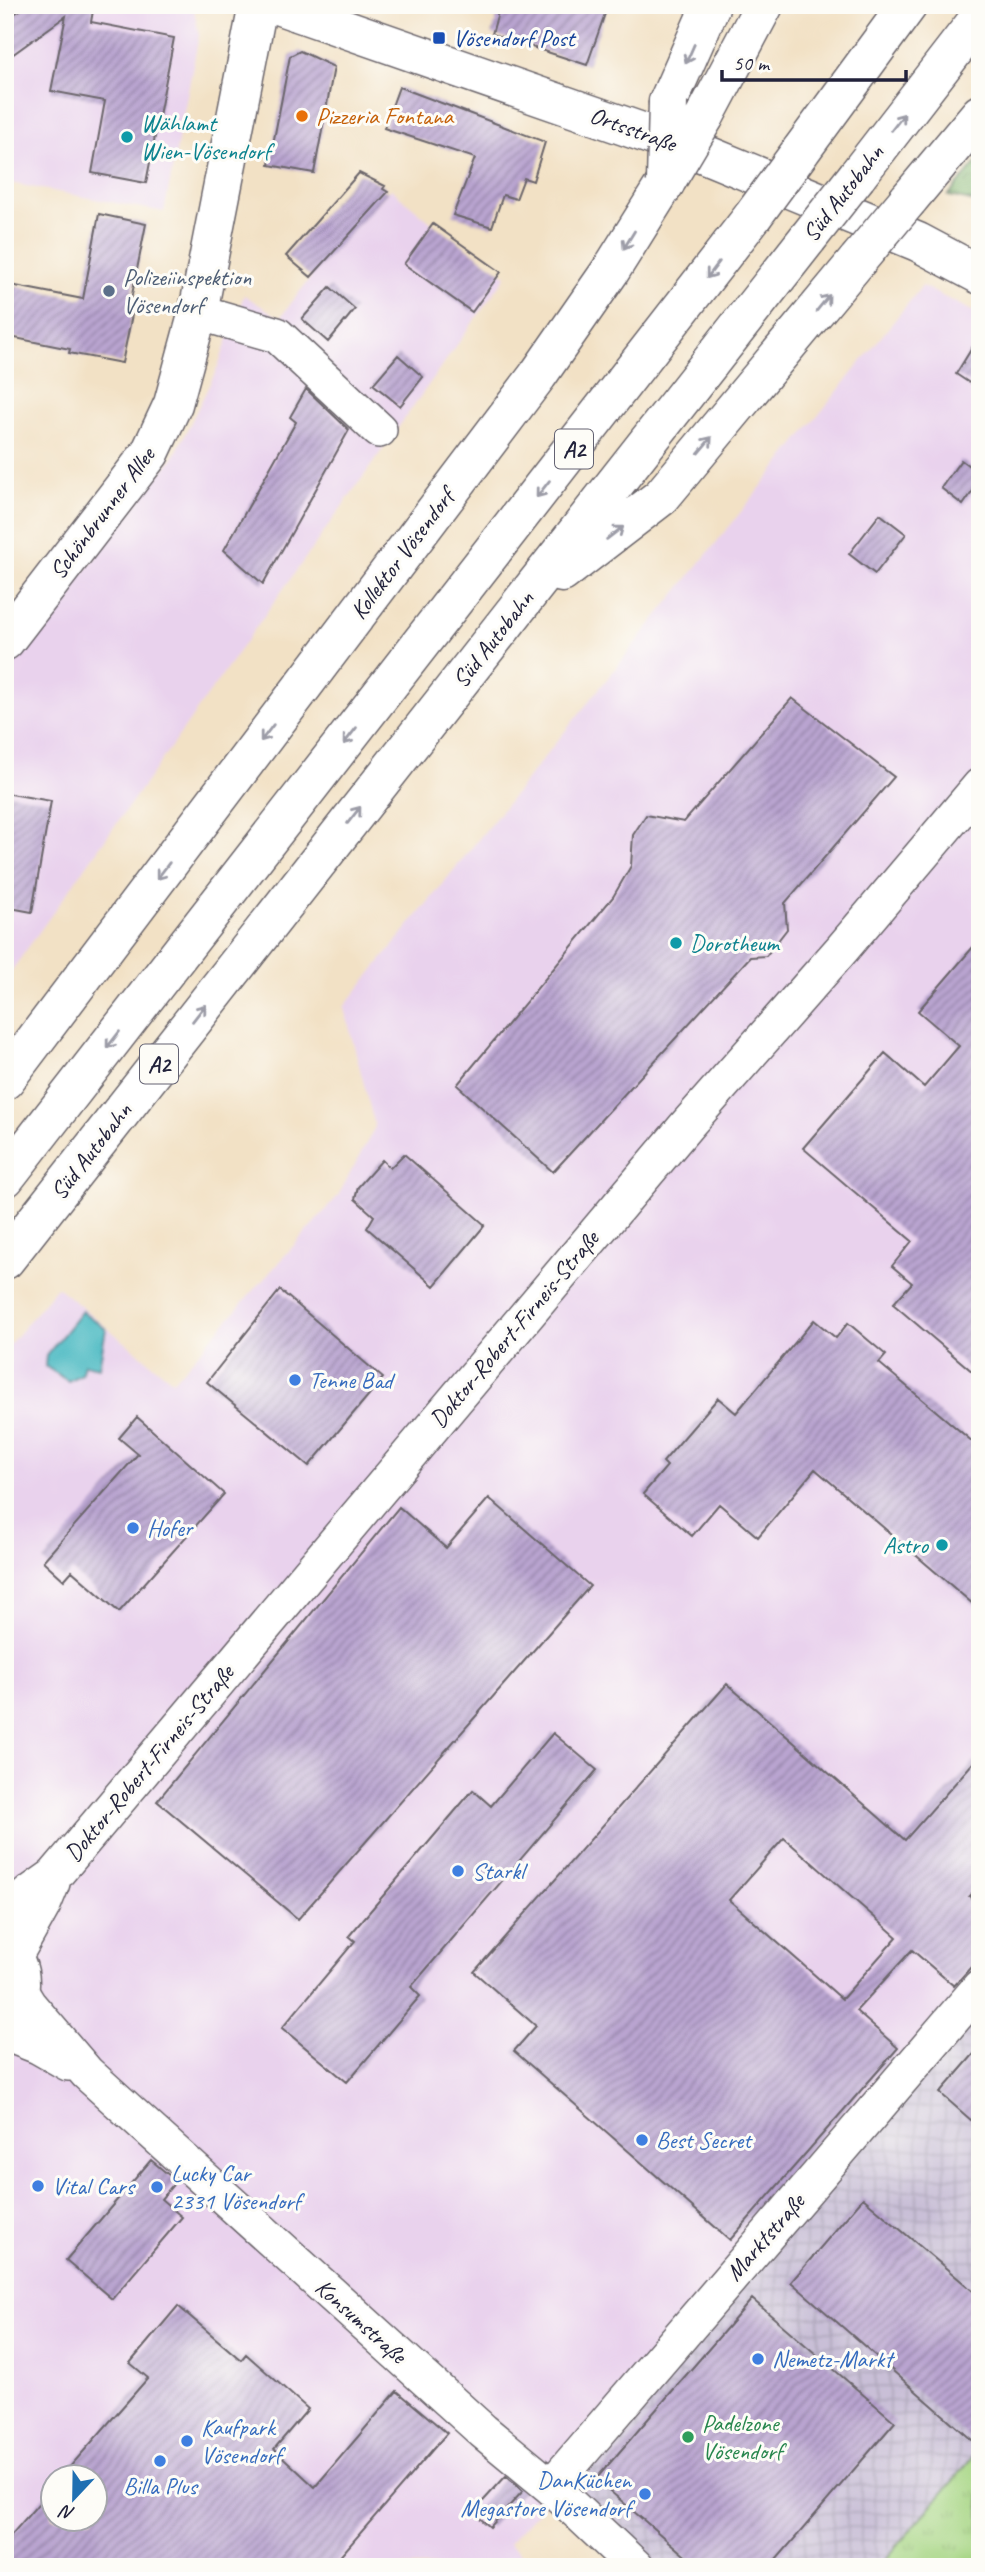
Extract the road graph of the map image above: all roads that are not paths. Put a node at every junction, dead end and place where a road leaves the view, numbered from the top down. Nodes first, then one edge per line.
1 (258, 5) edge
2 (277, 5) edge
3 (711, 5) edge
4 (749, 5) edge
5 (764, 5) edge
6 (891, 5) edge
7 (908, 5) edge
8 (980, 18) edge
9 (863, 63) junction
10 (980, 114) edge
11 (705, 116) junction
12 (666, 182) junction
13 (980, 275) edge
14 (198, 312) junction
15 (379, 430) dead end
16 (521, 603) junction
17 (5, 641) edge
18 (980, 786) edge
19 (5, 1080) edge
20 (5, 1178) edge
21 (5, 1260) edge
22 (54, 1876) junction
23 (5, 1915) edge
24 (11, 1979) edge
25 (980, 1987) edge
26 (5, 2033) edge
27 (87, 2073) junction
28 (551, 2487) junction
29 (636, 2567) edge

1 - 14 main road, Schönbrunner Allee
2 - 13 main road, Ortsstraße
3 -> 12 main road, bridge
4 - 11 main road
5 - 11 main road, Kollektor Vösendorf
6 - 9 main road
7 - 9 main road, Süd Autobahn / A2
16 -> 8 main road, Süd Autobahn / A2, bridge
9 -> 20 main road, Süd Autobahn / A2, bridge
16 -> 10 main road, bridge
11 - 12 main road, Kollektor Vösendorf, bridge
12 -> 19 main road, Kollektor Vösendorf
14 - 15 street
14 - 17 main road, Schönbrunner Allee
21 -> 16 main road, Süd Autobahn / A2
18 - 22 street, Doktor-Robert-Firneis-Straße
22 - 23 street, Doktor-Robert-Firneis-Straße
22 - 24 street, Doktor-Robert-Firneis-Straße
24 - 27 street, Konsumstraße
25 - 28 street, Marktstraße
26 - 27 street, Konsumstraße
27 - 28 street, Konsumstraße
28 - 29 street, Konsumstraße

